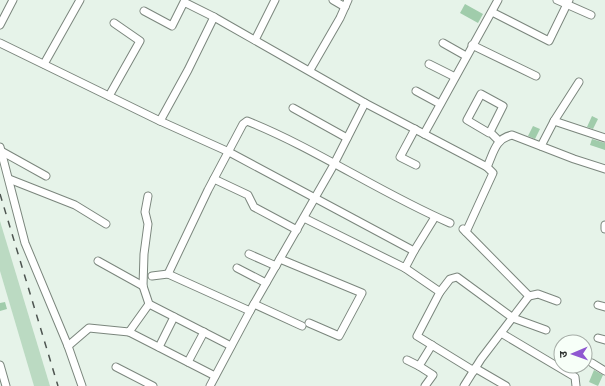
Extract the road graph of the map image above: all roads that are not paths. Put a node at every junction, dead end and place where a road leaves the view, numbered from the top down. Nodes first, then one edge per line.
1 (13, 0) edge
2 (80, 0) edge
3 (275, 0) edge
4 (333, 0) edge
5 (498, 0) edge
6 (557, 0) edge
7 (568, 2) edge
8 (346, 3) edge
9 (144, 11) dead end
10 (492, 12) junction
11 (591, 15) dead end
12 (214, 16) junction
13 (114, 23) dead end
14 (0, 25) edge
15 (255, 40) junction
16 (0, 43) edge
17 (442, 43) dead end
18 (472, 45) junction
19 (466, 56) junction
20 (44, 64) junction
21 (429, 64) dead end
22 (310, 70) junction
23 (536, 76) dead end
24 (455, 77) junction
25 (579, 82) dead end
26 (416, 91) dead end
27 (109, 96) junction
28 (365, 102) junction
29 (440, 104) junction
30 (293, 108) dead end
31 (160, 121) junction
32 (554, 121) junction
33 (415, 129) junction
34 (490, 132) junction
35 (424, 134) junction
36 (347, 138) junction
37 (605, 138) edge
38 (499, 141) junction
39 (541, 146) junction
40 (1, 149) edge
41 (229, 152) junction
42 (335, 163) junction
43 (416, 165) dead end
44 (487, 167) junction
45 (605, 169) edge
46 (46, 176) dead end
47 (8, 179) junction
48 (214, 179) junction
49 (148, 196) dead end
50 (315, 198) junction
51 (435, 217) junction
52 (304, 218) junction
53 (450, 223) dead end
54 (106, 224) dead end
55 (605, 225) edge
56 (605, 229) edge
57 (297, 230) junction
58 (414, 251) junction
59 (249, 254) dead end
60 (280, 259) junction
61 (98, 261) dead end
62 (276, 266) junction
63 (237, 268) dead end
64 (404, 268) junction
65 (168, 274) junction
66 (152, 276) dead end
67 (266, 283) junction
68 (143, 286) junction
69 (440, 292) junction
70 (529, 296) junction
71 (557, 301) dead end
72 (149, 304) junction
73 (254, 304) junction
74 (250, 311) junction
75 (174, 317) junction
76 (513, 318) junction
77 (309, 323) dead end
78 (302, 326) dead end
79 (546, 330) dead end
80 (129, 332) junction
81 (204, 332) junction
82 (502, 333) junction
83 (432, 345) junction
84 (68, 346) junction
85 (231, 346) junction
86 (159, 347) junction
87 (407, 360) dead end
88 (188, 362) junction
89 (593, 364) edge
90 (0, 365) edge
91 (419, 366) junction
92 (116, 368) dead end
93 (474, 369) junction
94 (605, 371) edge
95 (215, 376) junction
96 (6, 386) edge
97 (82, 386) edge
98 (153, 386) edge
99 (210, 386) edge
100 (426, 386) edge
101 (464, 386) edge
102 (506, 386) edge
103 (576, 386) edge

1 - 14 street
2 - 20 street
3 - 15 street
4 - 8 street
5 - 10 street
6 - 7 street
7 - 10 street
7 - 11 street
8 - 22 street
9 - 12 street
10 - 18 street
12 - 15 street
12 - 31 street
13 - 27 street
15 - 22 street
16 - 20 street
17 - 19 street
18 - 19 street
18 - 23 street
19 - 24 street
20 - 27 street
21 - 24 street
22 - 28 street
24 - 29 street
25 - 32 street
26 - 29 street
27 - 31 street
28 - 33 street
28 - 36 street
29 - 35 street
30 - 36 street
31 - 41 street
32 - 37 street
32 - 39 street
33 - 35 street
33 - 43 street
34 - 34 street
34 - 38 street
35 - 44 street
36 - 42 street
38 - 39 street
38 - 44 street
39 - 45 street
40 - 46 street
40 - 47 street
41 - 42 street
41 - 48 street
41 - 50 street
42 - 50 street
42 - 51 street
44 - 70 street
47 - 54 street
47 - 84 street
48 - 57 street
48 - 65 street
49 - 68 street
50 - 52 street
50 - 58 street
51 - 53 street
51 - 58 street
52 - 57 street
52 - 64 street
55 - 56 street
57 - 60 street
58 - 64 street
59 - 62 street
60 - 62 street
60 - 77 street
61 - 68 street
62 - 67 street
63 - 67 street
64 - 69 street
65 - 66 street
65 - 74 street
67 - 73 street
68 - 72 street
69 - 76 street
69 - 83 street
70 - 71 street
70 - 76 street
72 - 75 street
72 - 80 street
73 - 74 street
73 - 78 street
74 - 85 street
75 - 81 street
75 - 86 street
76 - 79 street
76 - 82 street
80 - 84 street
80 - 86 street
81 - 85 street
81 - 88 street
82 - 93 street
82 - 103 street
83 - 91 street
83 - 93 street
84 - 97 street
85 - 95 street
86 - 88 street
87 - 91 street
88 - 95 street
89 - 94 street
90 - 96 street
91 - 100 street
92 - 98 street
93 - 101 street
93 - 102 street
95 - 99 street

